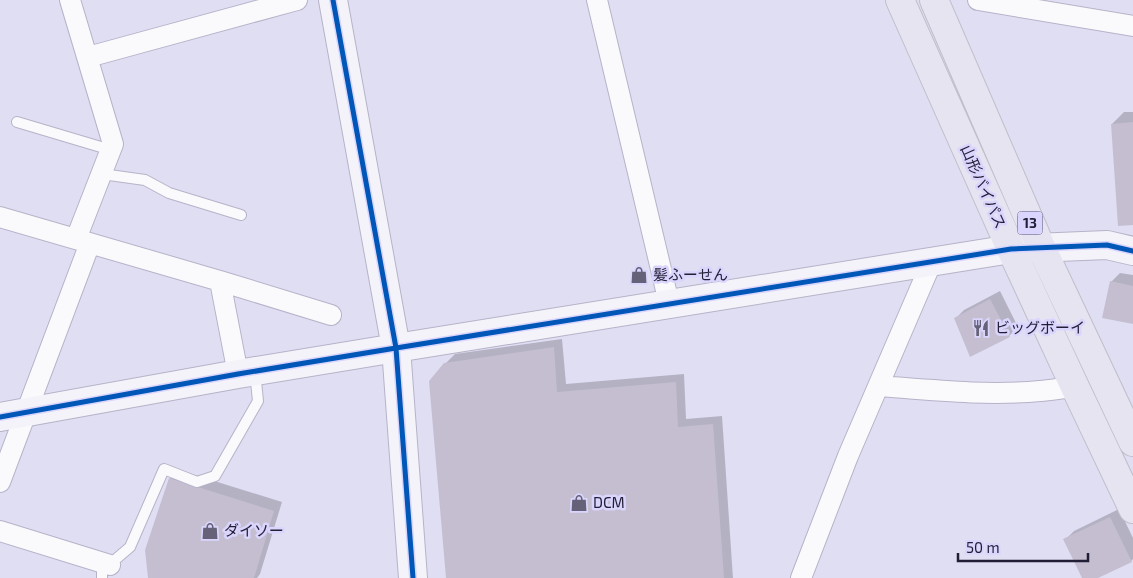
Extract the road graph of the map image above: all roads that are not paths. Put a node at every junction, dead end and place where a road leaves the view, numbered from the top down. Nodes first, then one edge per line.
1 (70, 0) edge
2 (297, 0) edge
3 (334, 0) edge
4 (597, 0) edge
5 (900, 0) edge
6 (934, 0) edge
7 (978, 0) edge
8 (1133, 26) edge
9 (88, 57) junction
10 (17, 122) dead end
11 (111, 150) junction
12 (102, 174) junction
13 (241, 215) dead end
14 (0, 217) edge
15 (83, 241) junction
16 (1041, 247) junction
17 (1011, 249) junction
18 (1133, 251) edge
19 (932, 261) junction
20 (220, 281) junction
21 (669, 303) junction
22 (331, 315) dead end
23 (396, 348) junction
24 (246, 373) junction
25 (879, 386) junction
26 (1075, 387) junction
27 (27, 412) junction
28 (0, 417) edge
29 (1133, 442) edge
30 (0, 482) edge
31 (1133, 509) edge
32 (0, 531) edge
33 (106, 571) edge
34 (413, 578) edge
35 (801, 578) edge

1 - 9 street
2 - 9 street
3 - 23 street
4 - 21 street
5 - 17 highway, 山形バイパス / 13
6 - 16 highway, 山形バイパス / 13
7 - 8 street
9 - 11 street
10 - 11 lane
11 - 12 street
12 - 13 lane
12 - 15 street
14 - 15 street
15 - 20 street
15 - 27 street
16 - 17 street
16 - 18 street
16 - 29 highway, 山形バイパス / 13
17 - 19 street
17 - 26 highway, 山形バイパス / 13
19 - 21 street
19 - 25 street
20 - 22 street
20 - 24 street
21 - 23 street
23 - 24 street
23 - 34 street
24 - 27 street
24 - 33 lane
25 - 26 street
25 - 35 street
26 - 31 highway, 山形バイパス / 13
27 - 28 street
27 - 30 street
32 - 33 street

